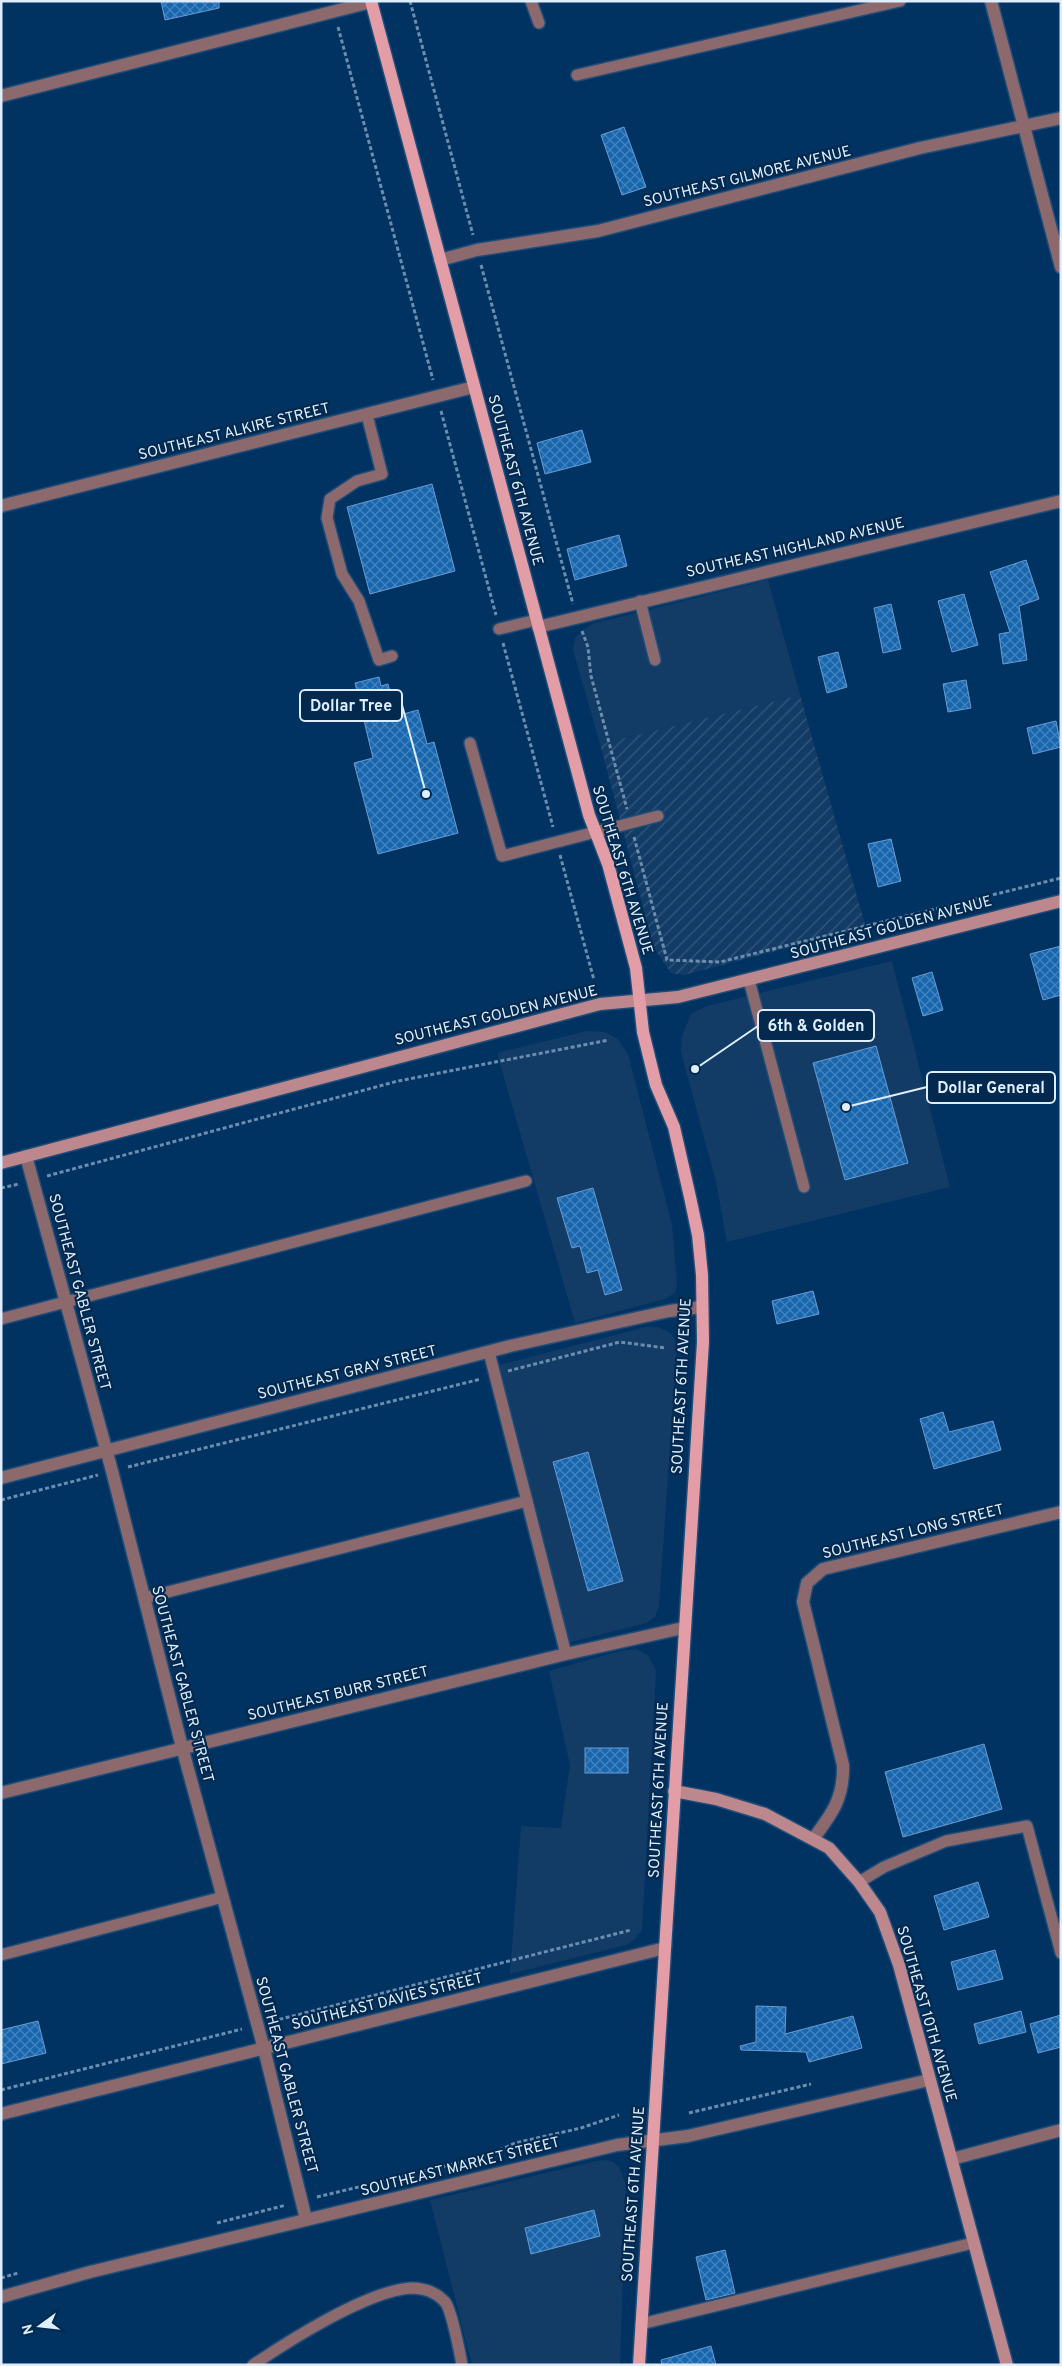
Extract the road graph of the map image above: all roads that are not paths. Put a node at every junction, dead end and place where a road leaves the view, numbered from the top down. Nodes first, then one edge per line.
1 (531, 1) edge
2 (900, 1) edge
3 (991, 1) edge
4 (371, 2) edge
5 (539, 23) dead end
6 (577, 75) dead end
7 (1, 96) edge
8 (1061, 118) edge
9 (1023, 127) junction
10 (440, 260) junction
11 (1061, 267) edge
12 (474, 387) junction
13 (367, 415) junction
14 (1061, 501) edge
15 (1, 506) edge
16 (640, 601) junction
17 (537, 623) junction
18 (500, 629) road end
19 (392, 656) dead end
20 (655, 660) dead end
21 (470, 743) dead end
22 (658, 816) dead end
23 (596, 832) junction
24 (1061, 901) edge
25 (749, 980) junction
26 (640, 1000) junction
27 (26, 1156) junction
28 (1, 1163) edge
29 (526, 1181) dead end
30 (804, 1187) dead end
31 (64, 1301) junction
32 (702, 1307) junction
33 (1, 1319) edge
34 (489, 1352) junction
35 (107, 1450) junction
36 (1, 1478) edge
37 (527, 1501) junction
38 (1061, 1512) edge
39 (144, 1598) junction
40 (683, 1628) junction
41 (566, 1654) junction
42 (182, 1747) junction
43 (674, 1791) junction
44 (1, 1793) edge
45 (813, 1839) junction
46 (860, 1882) junction
47 (223, 1897) junction
48 (665, 1948) junction
49 (1061, 1952) edge
50 (1, 1955) edge
51 (264, 2049) junction
52 (929, 2080) junction
53 (1, 2114) edge
54 (1061, 2130) edge
55 (653, 2140) junction
56 (952, 2159) junction
57 (306, 2220) junction
58 (973, 2242) junction
59 (1, 2297) edge
60 (641, 2324) junction
61 (253, 2365) edge
62 (462, 2365) edge
63 (639, 2365) edge
64 (1007, 2365) edge

1 - 5 lane
2 - 6 lane
3 - 9 street
4 - 7 street
4 - 10 main road, SOUTHEAST 6TH AVENUE
8 - 9 street, SOUTHEAST GILMORE AVENUE
9 - 10 street, SOUTHEAST GILMORE AVENUE
9 - 11 street
10 - 12 main road, SOUTHEAST 6TH AVENUE
12 - 13 street, SOUTHEAST ALKIRE STREET
12 - 17 main road, SOUTHEAST 6TH AVENUE
13 - 15 street, SOUTHEAST ALKIRE STREET
13 - 19 lane
14 - 16 street, SOUTHEAST HIGHLAND AVENUE
16 - 17 street, SOUTHEAST HIGHLAND AVENUE
16 - 20 lane
17 - 18 lane
17 - 23 main road, SOUTHEAST 6TH AVENUE
21 - 23 lane
22 - 23 lane
23 - 26 main road, SOUTHEAST 6TH AVENUE
24 - 25 street, SOUTHEAST GOLDEN AVENUE
25 - 26 street, SOUTHEAST GOLDEN AVENUE
25 - 30 lane
26 - 27 street, SOUTHEAST GOLDEN AVENUE
26 - 32 main road, SOUTHEAST 6TH AVENUE
27 - 28 street, SOUTHEAST GOLDEN AVENUE
27 - 31 street, SOUTHEAST GABLER STREET
29 - 31 lane
31 - 33 lane
31 - 35 street, SOUTHEAST GABLER STREET
32 - 34 street, SOUTHEAST GRAY STREET
32 - 40 main road, SOUTHEAST 6TH AVENUE
34 - 35 street, SOUTHEAST GRAY STREET
34 - 37 lane
35 - 36 street, SOUTHEAST GRAY STREET
35 - 39 street, SOUTHEAST GABLER STREET
37 - 39 lane
37 - 41 lane
38 - 45 street, SOUTHEAST LONG STREET
39 - 42 street, SOUTHEAST GABLER STREET
40 - 41 street, SOUTHEAST BURR STREET
40 - 43 main road, SOUTHEAST 6TH AVENUE
41 - 42 street, SOUTHEAST BURR STREET
42 - 44 street, SOUTHEAST BURR STREET
42 - 47 street, SOUTHEAST GABLER STREET
43 - 45 street, SOUTHEAST 10TH AVENUE
43 - 48 main road, SOUTHEAST 6TH AVENUE
45 - 46 street, SOUTHEAST 10TH AVENUE
46 - 49 lane
46 - 52 street, SOUTHEAST 10TH AVENUE
47 - 50 lane
47 - 51 street, SOUTHEAST GABLER STREET
48 - 51 street, SOUTHEAST DAVIES STREET
48 - 55 main road, SOUTHEAST 6TH AVENUE
51 - 53 street, SOUTHEAST DAVIES STREET
51 - 57 street, SOUTHEAST GABLER STREET
52 - 55 street, SOUTHEAST MARKET STREET
52 - 56 street, SOUTHEAST 10TH AVENUE
54 - 56 street
55 - 57 street, SOUTHEAST MARKET STREET
55 - 60 main road, SOUTHEAST 6TH AVENUE
56 - 58 street, SOUTHEAST 10TH AVENUE
57 - 59 street, SOUTHEAST MARKET STREET
58 - 60 lane
58 - 64 street, SOUTHEAST 10TH AVENUE
60 - 63 main road, SOUTHEAST 6TH AVENUE
61 - 62 lane

